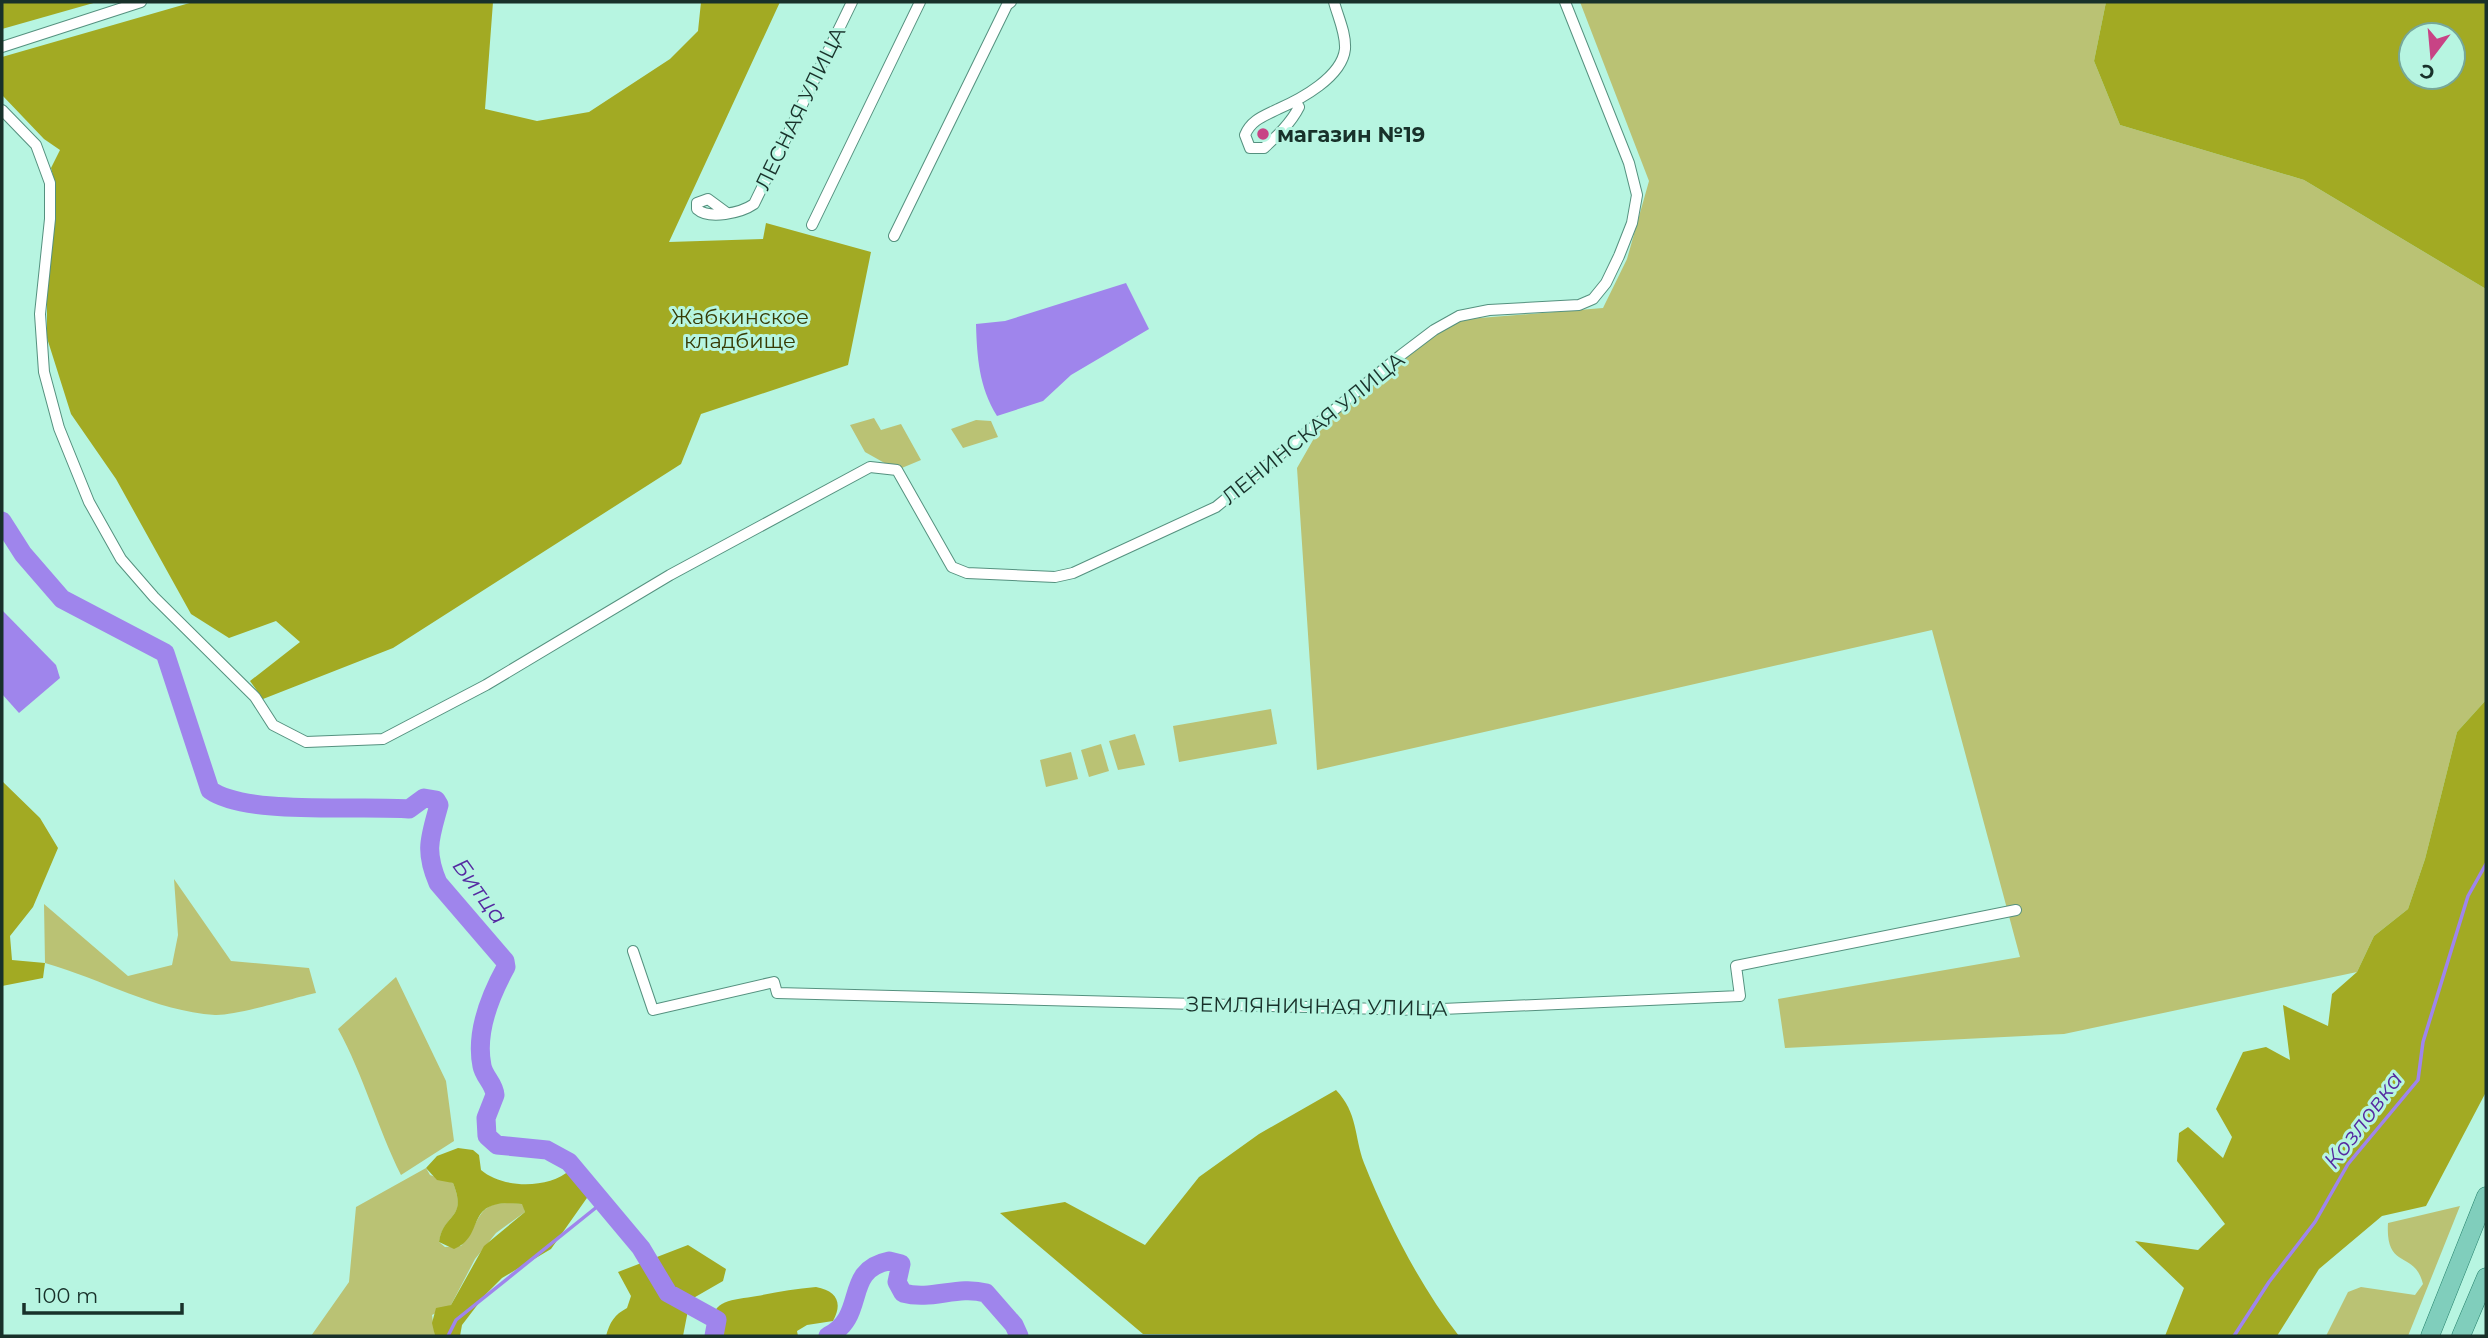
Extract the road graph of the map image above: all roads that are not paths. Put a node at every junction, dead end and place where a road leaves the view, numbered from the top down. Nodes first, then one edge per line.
1 (141, 2) edge
2 (852, 2) edge
3 (920, 2) edge
4 (1011, 2) edge
5 (1334, 2) edge
6 (1565, 2) edge
7 (2, 47) edge
8 (1296, 102) junction
9 (2, 110) edge
10 (727, 213) dead end
11 (812, 225) dead end
12 (894, 236) dead end
13 (2016, 910) dead end
14 (633, 951) dead end
15 (2486, 1196) edge
16 (2486, 1278) edge
17 (2430, 1336) edge
18 (2461, 1336) edge

1 - 7 street
2 - 10 street, ЛЕСНАЯ УЛИЦА
3 - 11 street
4 - 12 street
5 - 8 street
6 - 9 street, ЛЕНИНСКАЯ УЛИЦА
8 - 8 street
13 - 14 street, ЗЕМЛЯНИЧНАЯ УЛИЦА
15 - 17 main road
16 - 18 main road

